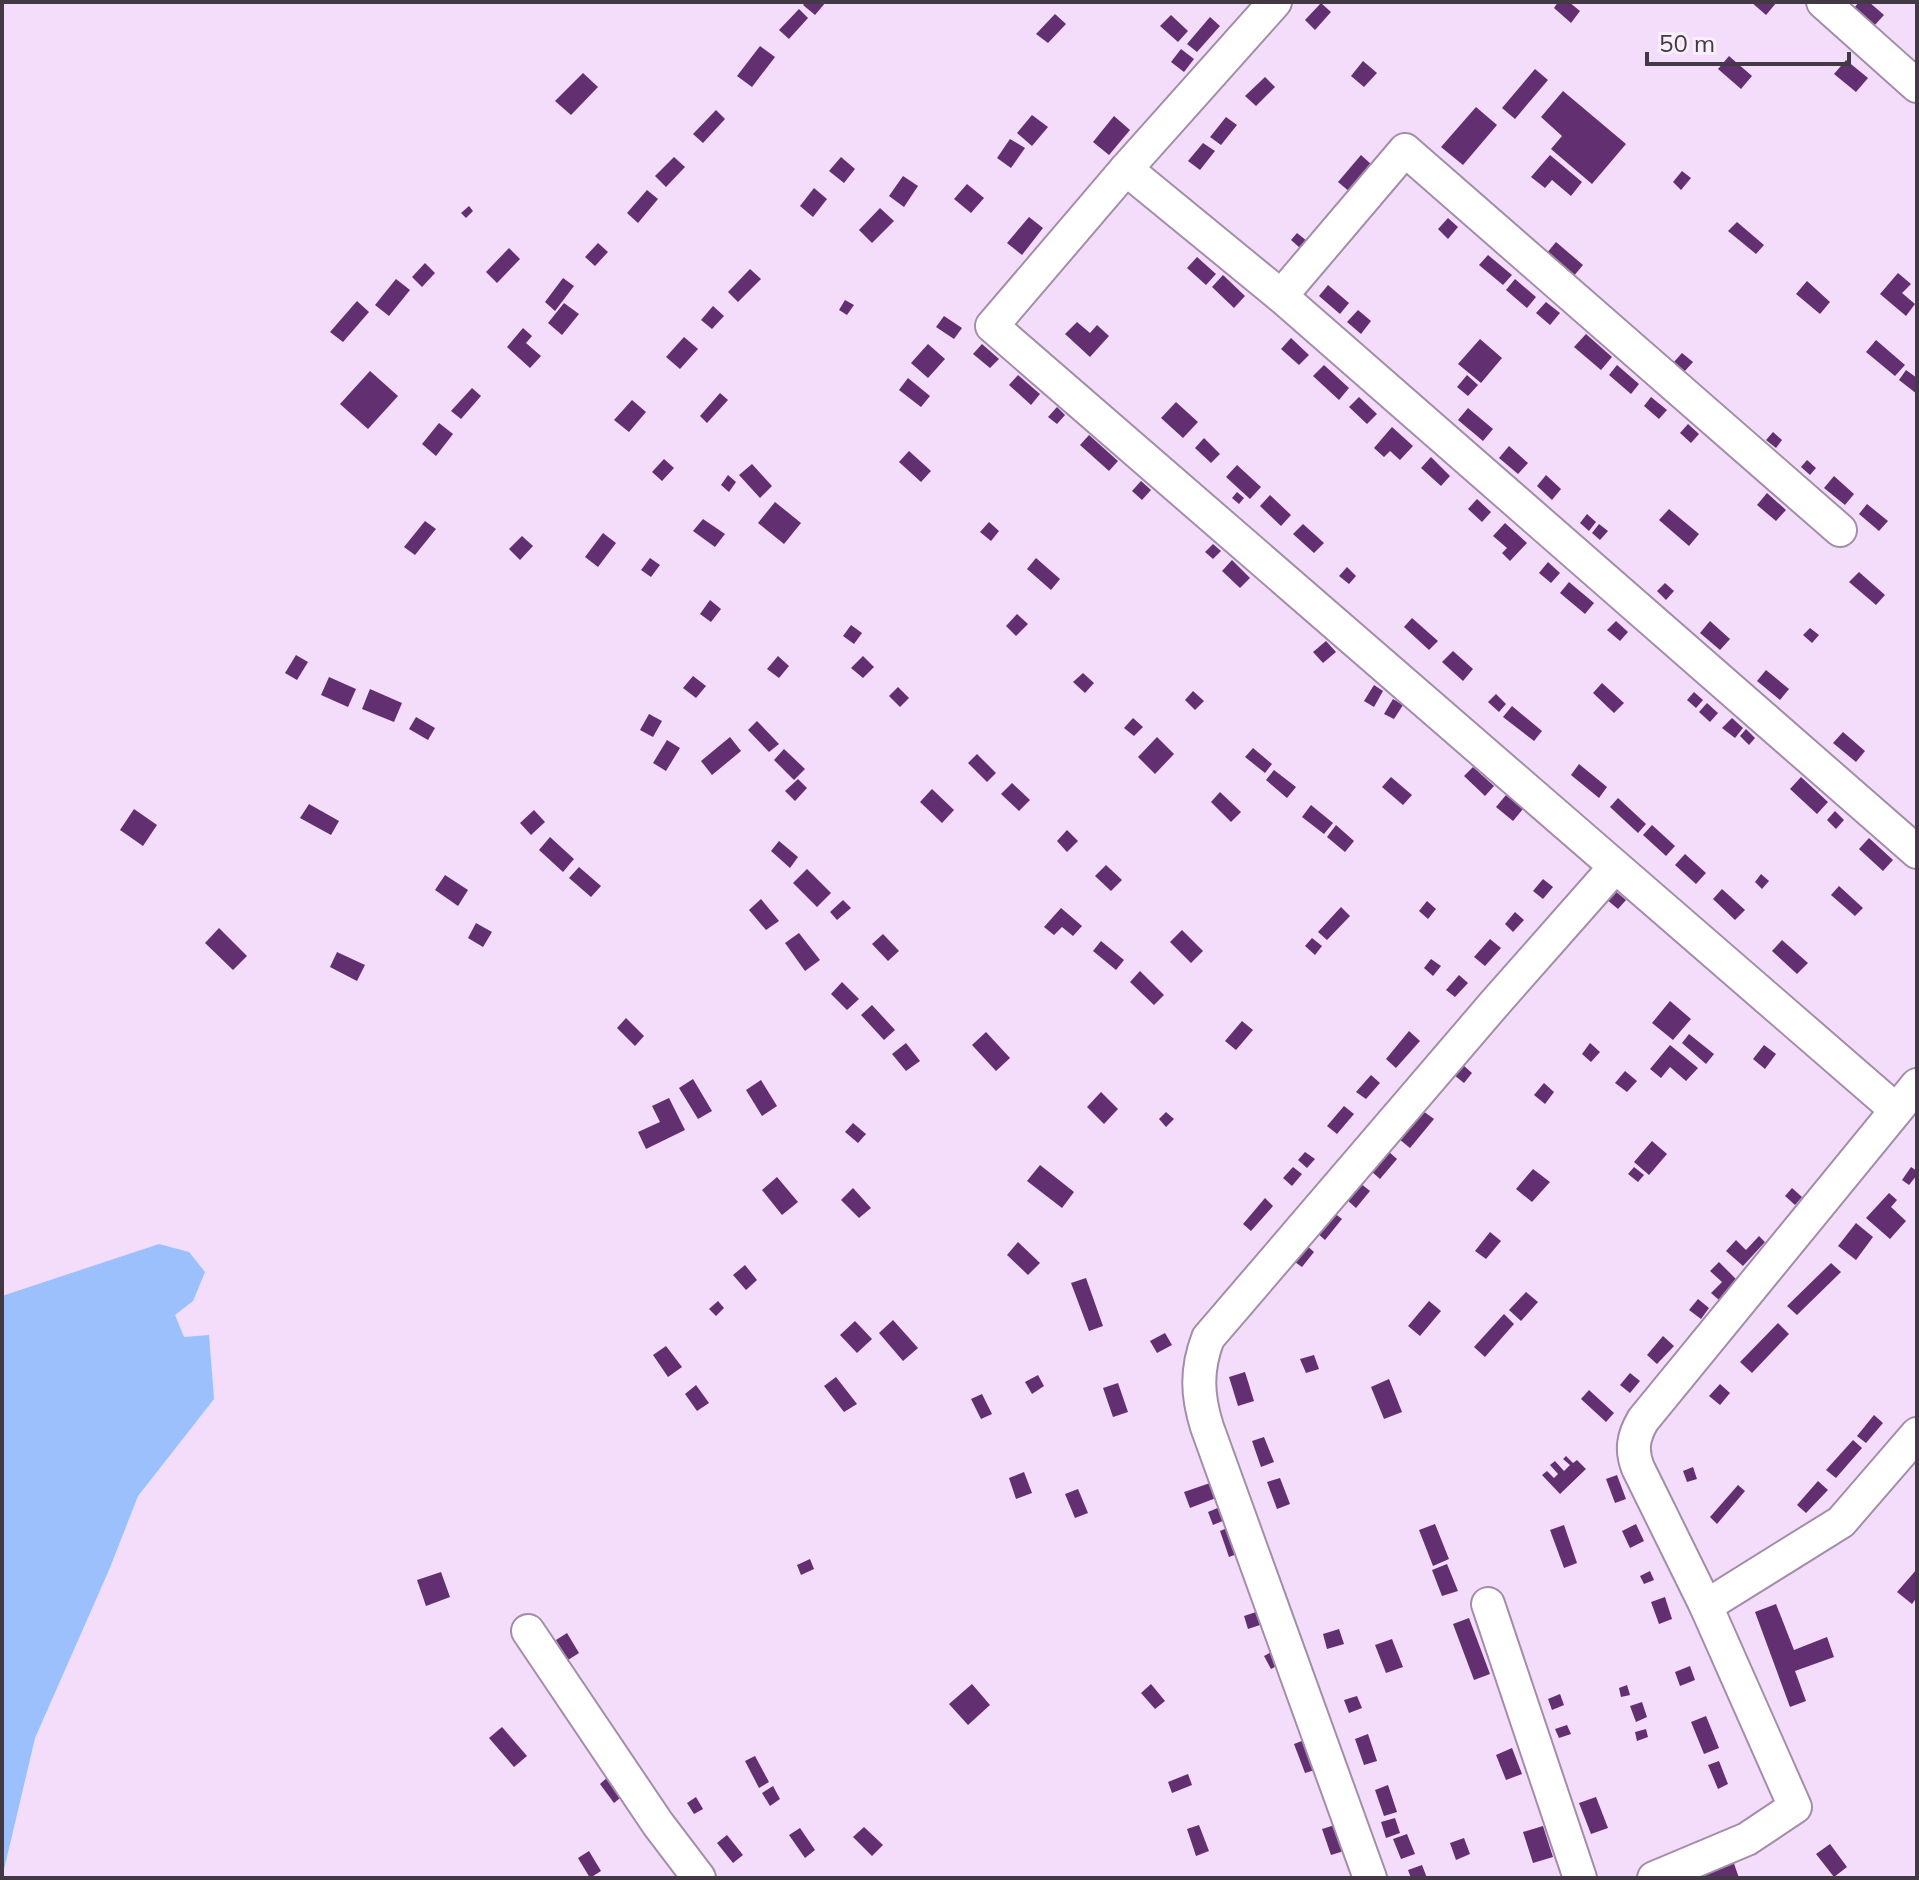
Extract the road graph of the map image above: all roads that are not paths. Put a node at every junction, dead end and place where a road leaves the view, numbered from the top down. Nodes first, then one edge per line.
1 (1275, 2) edge
2 (1823, 2) edge
3 (1917, 86) edge
4 (1126, 169) junction
5 (1281, 296) junction
6 (1840, 530) dead end
7 (1917, 852) edge
8 (1615, 867) junction
9 (1917, 1085) edge
10 (1895, 1109) junction
11 (1917, 1434) edge
12 (1488, 1604) dead end
13 (1706, 1606) junction
14 (528, 1631) dead end
15 (699, 1878) edge
16 (1370, 1878) edge
17 (1580, 1878) edge
18 (1654, 1878) edge

1 - 4 street
2 - 3 street
4 - 5 street
4 - 8 street
5 - 6 street
5 - 7 street
8 - 10 street
8 - 16 street
9 - 10 street
10 - 13 street
11 - 13 street
12 - 17 street
13 - 18 street
14 - 15 street

